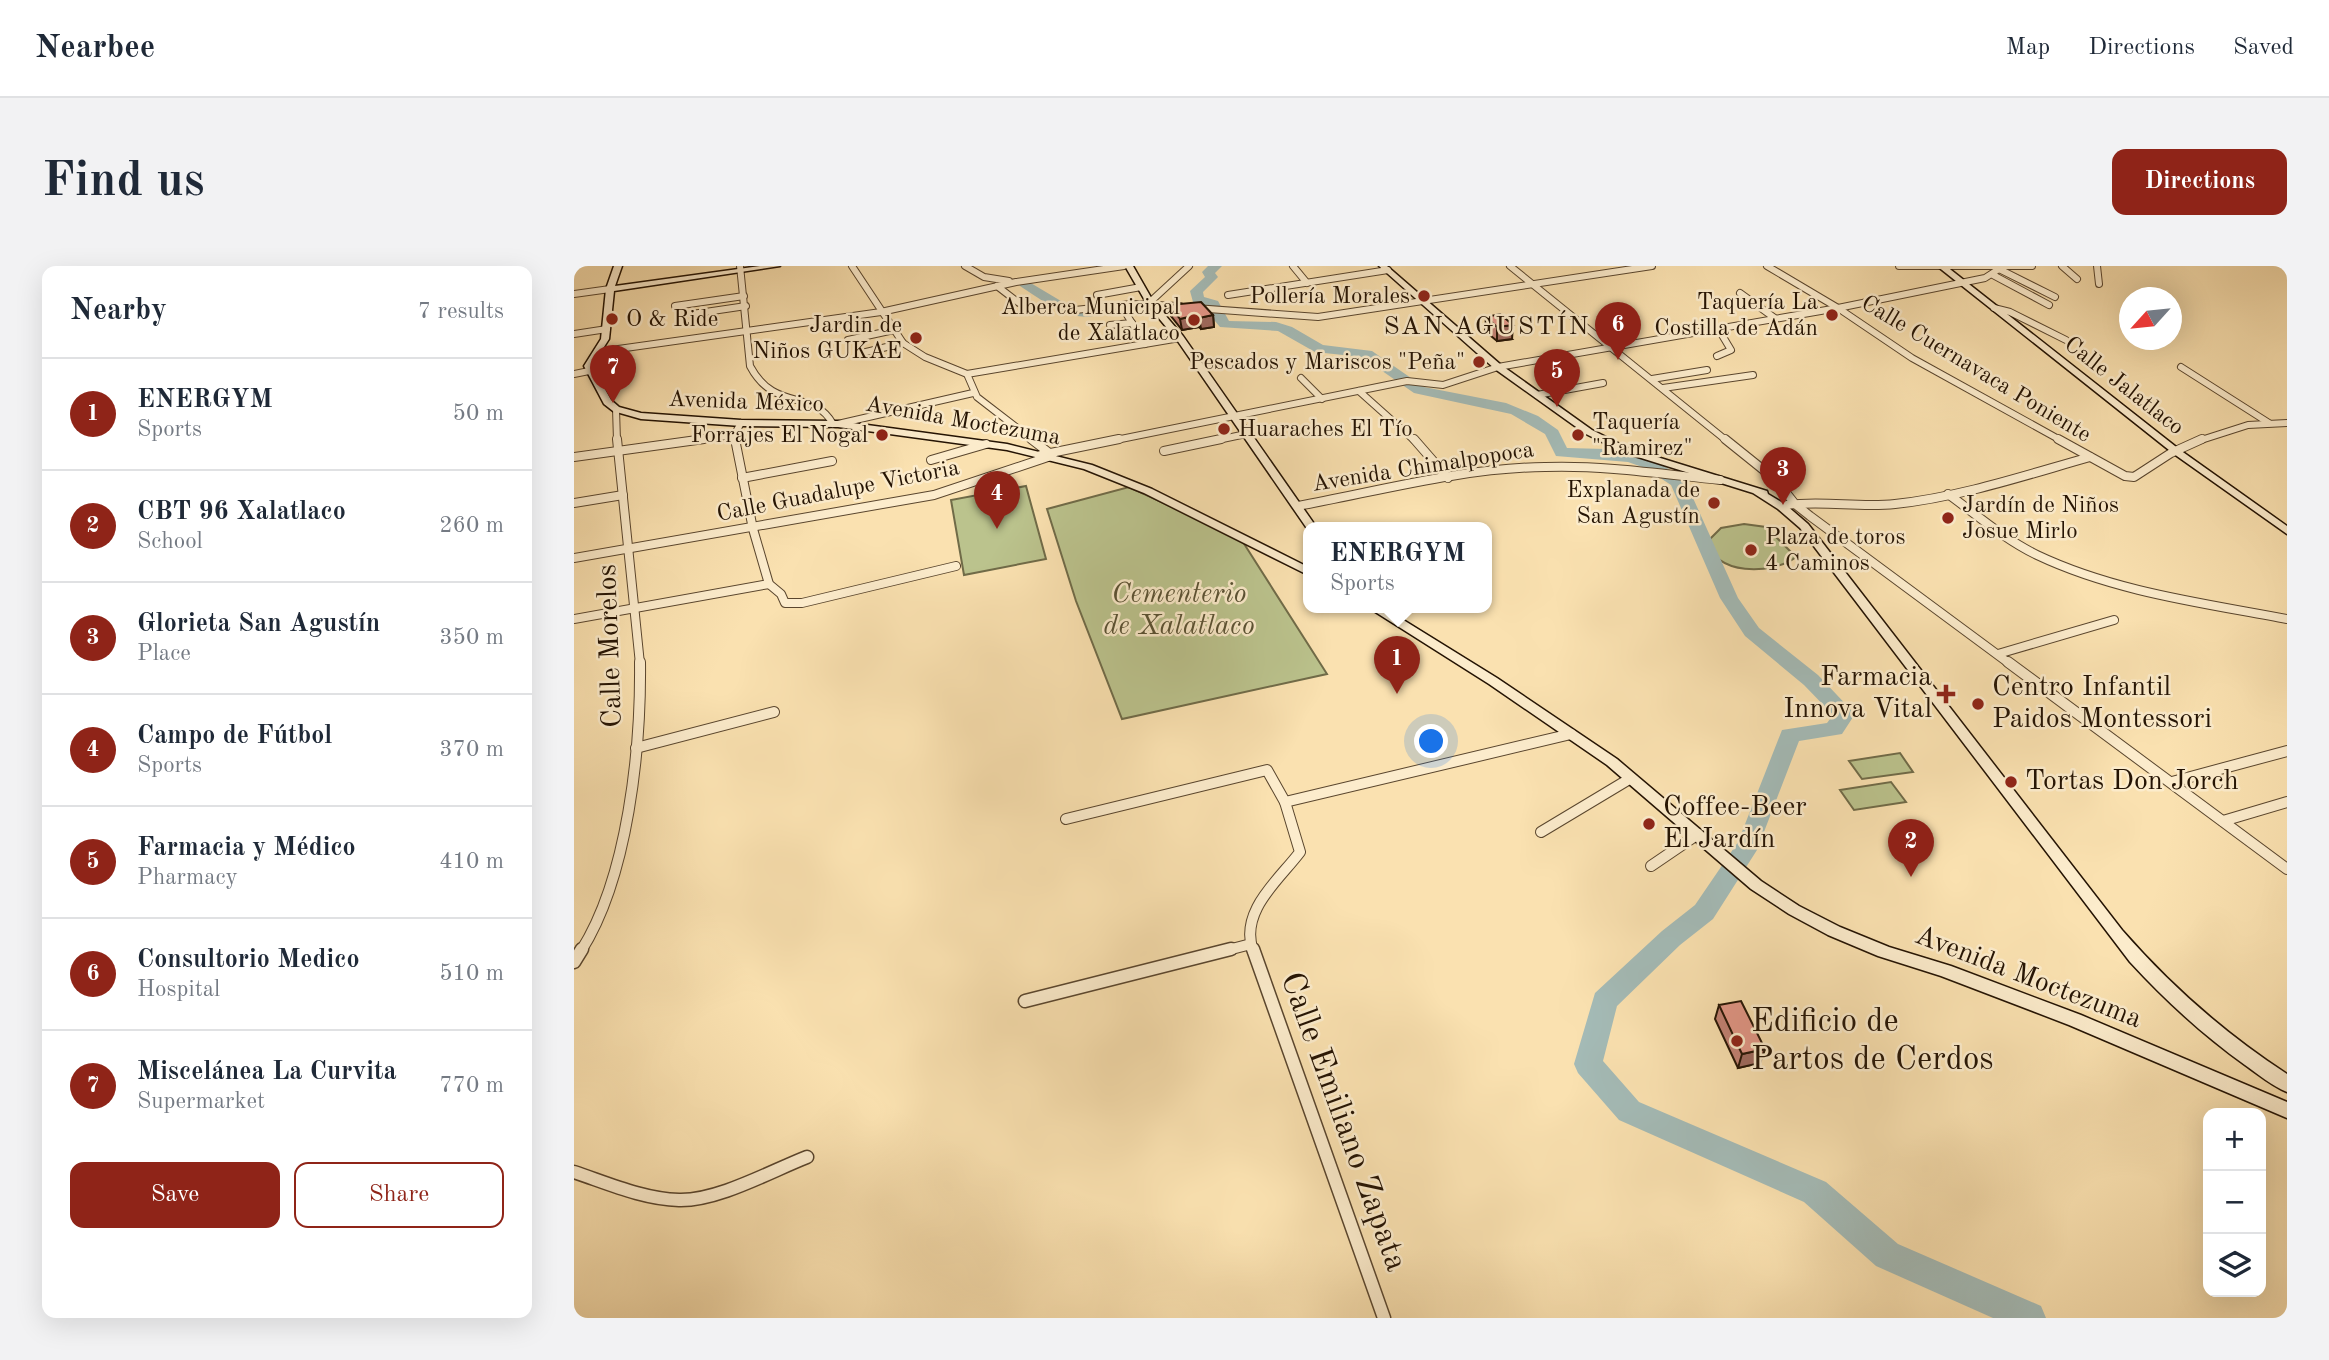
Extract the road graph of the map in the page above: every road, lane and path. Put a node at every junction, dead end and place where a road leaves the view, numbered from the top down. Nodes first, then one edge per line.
1 (618, 266) edge
2 (776, 266) edge
3 (852, 266) edge
4 (965, 266) edge
5 (1126, 266) edge
6 (1189, 266) edge
7 (1293, 266) edge
8 (1510, 266) edge
9 (1652, 266) edge
10 (1767, 266) edge
11 (1899, 266) edge
12 (1942, 266) edge
13 (2032, 266) edge
14 (2062, 266) edge
15 (2097, 266) edge
16 (1385, 268) edge
17 (2001, 268) edge
18 (740, 269) edge
19 (1993, 275) junction
20 (2077, 279) dead end
21 (1016, 282) junction
22 (1307, 283) junction
23 (1962, 283) junction
24 (1532, 284) junction
25 (2099, 284) dead end
26 (997, 286) junction
27 (1141, 287) junction
28 (610, 289) junction
29 (1740, 293) dead end
30 (574, 294) edge
31 (1097, 295) dead end
32 (1228, 295) dead end
33 (744, 296) junction
34 (2055, 297) dead end
35 (1423, 301) junction
36 (1019, 303) dead end
37 (1151, 303) junction
38 (2049, 305) dead end
39 (675, 306) dead end
40 (746, 306) junction
41 (1838, 308) junction
42 (1994, 308) junction
43 (1075, 310) dead end
44 (881, 312) junction
45 (692, 314) dead end
46 (1127, 314) dead end
47 (1776, 319) junction
48 (1132, 323) junction
49 (794, 326) junction
50 (1110, 326) dead end
51 (607, 329) junction
52 (894, 330) junction
53 (1719, 330) junction
54 (748, 333) junction
55 (574, 334) edge
56 (797, 334) dead end
57 (1180, 338) junction
58 (848, 340) dead end
59 (2066, 340) dead end
60 (903, 343) junction
61 (1145, 344) junction
62 (1613, 348) junction
63 (597, 352) junction
64 (862, 352) dead end
65 (1717, 356) dead end
66 (1498, 367) junction
67 (2181, 367) dead end
68 (1707, 370) dead end
69 (589, 371) junction
70 (574, 374) edge
71 (967, 374) junction
72 (1753, 375) dead end
73 (1301, 377) dead end
74 (1652, 379) junction
75 (1603, 383) dead end
76 (1663, 388) junction
77 (1359, 391) junction
78 (973, 393) junction
79 (1537, 395) junction
80 (1322, 399) junction
81 (616, 409) junction
82 (1233, 417) junction
83 (741, 423) junction
84 (2287, 423) edge
85 (836, 424) junction
86 (2270, 424) junction
87 (1246, 434) junction
88 (734, 435) junction
89 (986, 444) junction
90 (616, 450) junction
91 (1164, 451) dead end
92 (2177, 452) junction
93 (1046, 454) junction
94 (574, 457) edge
95 (2090, 457) junction
96 (931, 460) dead end
97 (832, 461) dead end
98 (742, 478) junction
99 (1448, 478) junction
100 (1721, 480) junction
101 (1757, 492) junction
102 (1948, 494) junction
103 (623, 495) junction
104 (574, 503) edge
105 (1791, 504) junction
106 (1298, 506) junction
107 (1308, 522) edge
108 (1804, 526) junction
109 (753, 529) junction
110 (2287, 531) edge
111 (630, 548) junction
112 (574, 558) edge
113 (956, 566) dead end
114 (1303, 570) edge
115 (769, 584) junction
116 (635, 608) junction
117 (1383, 613) edge
118 (574, 619) edge
119 (2287, 619) edge
120 (2115, 620) dead end
121 (1998, 654) junction
122 (774, 712) dead end
123 (1571, 734) junction
124 (636, 748) junction
125 (2287, 751) edge
126 (1631, 778) junction
127 (2172, 782) junction
128 (1285, 802) junction
129 (2287, 802) edge
130 (1066, 819) dead end
131 (2222, 821) junction
132 (1541, 832) dead end
133 (1698, 834) junction
134 (1651, 866) dead end
135 (2287, 869) edge
136 (1251, 944) junction
137 (574, 962) edge
138 (1025, 1001) dead end
139 (2287, 1084) edge
140 (2287, 1110) edge
141 (807, 1157) dead end
142 (574, 1172) edge
143 (1384, 1318) edge

1 - 28 main road
2 - 18 main road
3 - 44 street
4 - 21 street
5 - 21 street
5 - 27 main road
6 - 37 street
7 - 22 street
8 - 24 street
9 - 24 street
10 - 41 street, Calle Cuernavaca Poniente
11 - 12 street
12 - 17 street
12 - 23 main road, Calle Jalatlaco
13 - 17 street
14 - 20 street
15 - 25 street
16 - 22 street
16 - 35 main road
17 - 19 street
17 - 34 street
18 - 28 main road
18 - 33 street
19 - 23 street, Calle Guadalupe Victoria
19 - 38 street
21 - 26 street
22 - 32 street
23 - 41 street, Calle Guadalupe Victoria
23 - 42 main road, Calle Jalatlaco
24 - 35 street
24 - 62 street
26 - 36 street
26 - 44 street
27 - 31 street
27 - 37 main road
28 - 30 street
28 - 51 main road
29 - 47 street
33 - 39 street
33 - 40 street
35 - 37 street
35 - 66 main road
37 - 43 street
37 - 57 main road
40 - 45 street
40 - 54 street
41 - 47 street, Calle Guadalupe Victoria
41 - 95 street, Calle Cuernavaca Poniente
42 - 59 street
42 - 92 main road, Calle Jalatlaco
44 - 49 street
44 - 52 street
46 - 48 street
47 - 53 street, Calle Guadalupe Victoria
48 - 50 street
48 - 61 street
49 - 54 street
49 - 56 street
51 - 55 street
51 - 63 main road
52 - 58 street
52 - 60 street
53 - 62 street, Calle Guadalupe Victoria
53 - 65 street
54 - 63 street
54 - 85 street
57 - 61 street
57 - 82 main road
60 - 64 street
60 - 71 street
61 - 71 street
62 - 66 street, Calle Guadalupe Victoria
62 - 74 street
63 - 69 main road
66 - 77 street, Calle Guadalupe Victoria
66 - 79 main road
67 - 86 street
68 - 74 street
69 - 70 street
69 - 81 main road
71 - 78 street
72 - 76 street
73 - 80 street
74 - 76 street
75 - 79 street
76 - 105 street
77 - 80 street, Calle Guadalupe Victoria
77 - 99 street
78 - 85 street
78 - 93 street
79 - 100 main road
80 - 82 street, Calle Guadalupe Victoria
81 - 83 main road, Avenida México
81 - 90 street, Calle Morelos
82 - 87 main road
82 - 93 street, Calle Guadalupe Victoria
83 - 85 main road, Avenida México
83 - 88 street
84 - 86 street
85 - 89 main road, Avenida Moctezuma
86 - 92 street
87 - 91 street
87 - 106 main road
88 - 90 street
88 - 98 street
89 - 93 main road, Avenida Moctezuma
89 - 96 street
90 - 94 street
90 - 103 street, Calle Morelos
92 - 95 street
92 - 110 main road, Calle Jalatlaco
93 - 109 street, Calle Guadalupe Victoria
93 - 114 main road, Avenida Moctezuma
95 - 102 street, Calle Cuernavaca Poniente
97 - 98 street
98 - 109 street
99 - 100 street, Avenida Chimalpopoca
99 - 106 street, Avenida Chimalpopoca
100 - 101 main road
101 - 105 main road
101 - 108 main road
102 - 105 street, Calle Cuernavaca Poniente
102 - 119 street
103 - 104 street
103 - 111 street, Calle Morelos
105 - 108 main road
105 - 121 street
106 - 107 main road
108 - 139 main road
109 - 111 street, Calle Guadalupe Victoria
109 - 115 street
111 - 112 street, Calle Guadalupe Victoria
111 - 116 street, Calle Morelos
113 - 115 street
115 - 116 street
116 - 118 street
116 - 124 street, Calle Morelos
117 - 123 main road
120 - 121 street
121 - 127 street
122 - 124 street
123 - 126 main road, Avenida Moctezuma
123 - 128 street
124 - 137 street, Calle Morelos
125 - 127 street
126 - 132 street
126 - 133 main road, Avenida Moctezuma
127 - 131 street
128 - 130 street
128 - 136 street
129 - 131 street
131 - 135 street
133 - 134 street
133 - 140 main road, Avenida Moctezuma
136 - 138 street
136 - 143 street, Calle Emiliano Zapata
141 - 142 street

